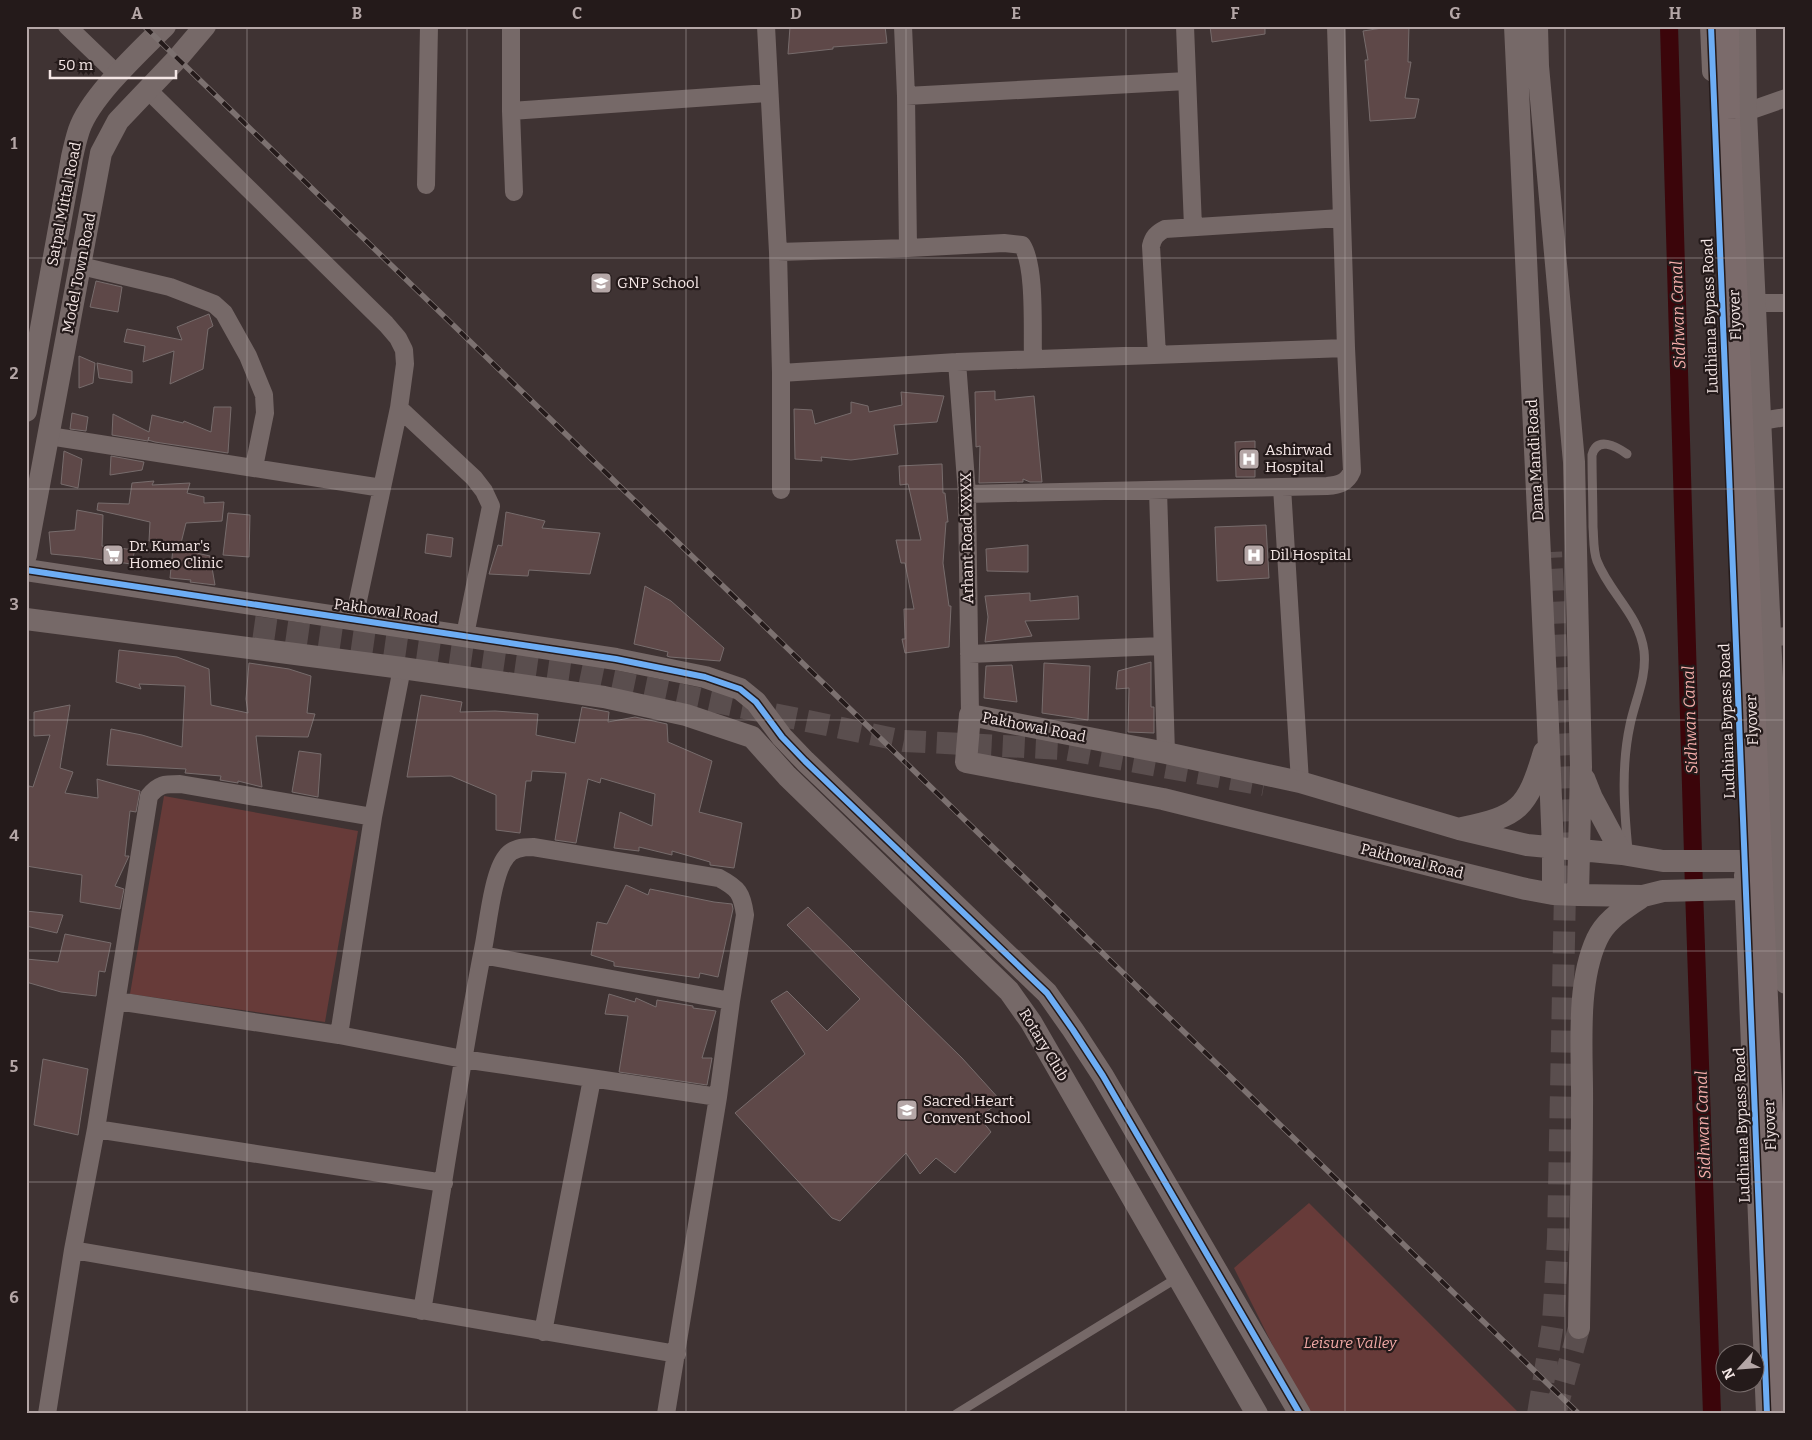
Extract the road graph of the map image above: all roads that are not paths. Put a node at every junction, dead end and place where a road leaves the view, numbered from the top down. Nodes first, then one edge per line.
1 (67, 26) edge
2 (165, 26) edge
3 (206, 26) edge
4 (429, 26) edge
5 (511, 26) edge
6 (766, 26) edge
7 (903, 26) edge
8 (1185, 26) edge
9 (1336, 26) edge
10 (1515, 26) edge
11 (1537, 26) edge
12 (1711, 26) edge
13 (1725, 26) edge
14 (1745, 26) edge
15 (118, 75) junction
16 (1187, 81) junction
17 (148, 90) junction
18 (768, 93) junction
19 (906, 96) junction
20 (1786, 98) edge
21 (510, 112) junction
22 (1746, 112) junction
23 (426, 185) dead end
24 (514, 192) dead end
25 (1341, 218) junction
26 (1193, 227) junction
27 (908, 248) junction
28 (778, 252) junction
29 (81, 266) junction
30 (1755, 303) junction
31 (1786, 303) edge
32 (1561, 324) junction
33 (1535, 345) junction
34 (1346, 348) junction
35 (1157, 355) junction
36 (1033, 359) junction
37 (957, 362) junction
38 (781, 373) junction
39 (1542, 387) dead end
40 (399, 408) junction
41 (26, 411) edge
42 (1786, 417) edge
43 (1760, 421) junction
44 (48, 436) junction
45 (1627, 454) dead end
46 (254, 467) junction
47 (1282, 487) junction
48 (382, 488) junction
49 (781, 490) dead end
50 (1158, 490) junction
51 (967, 494) junction
52 (26, 555) edge
53 (26, 570) edge
54 (354, 619) junction
55 (26, 620) edge
56 (466, 635) junction
57 (1777, 637) edge
58 (1162, 646) junction
59 (969, 654) junction
60 (402, 668) junction
61 (970, 715) junction
62 (1548, 739) junction
63 (1166, 753) junction
64 (805, 761) junction
65 (1581, 768) junction
66 (787, 776) junction
67 (1300, 782) junction
68 (373, 817) junction
69 (1459, 829) junction
70 (1486, 843) dead end
71 (1578, 850) junction
72 (1626, 854) junction
73 (1553, 857) junction
74 (1743, 862) junction
75 (1783, 870) edge
76 (1742, 889) junction
77 (1553, 894) junction
78 (1653, 894) junction
79 (1578, 896) junction
80 (1784, 896) edge
81 (482, 955) junction
82 (1786, 983) edge
83 (1009, 990) junction
84 (117, 1001) junction
85 (731, 1001) junction
86 (338, 1035) junction
87 (463, 1059) junction
88 (592, 1079) junction
89 (718, 1097) junction
90 (96, 1130) junction
91 (444, 1183) junction
92 (73, 1250) junction
93 (1179, 1278) junction
94 (422, 1311) junction
95 (1579, 1328) tunnel mouth
96 (543, 1332) junction
97 (677, 1354) junction
98 (46, 1414) edge
99 (666, 1414) edge
100 (956, 1414) edge
101 (1257, 1414) edge
102 (1283, 1414) edge
103 (1300, 1414) edge
104 (1767, 1414) edge
105 (1782, 1414) edge

1 - 15 street
2 - 15 street, Satpal Mittal Road
3 - 17 street, Model Town Road
4 - 23 street
5 - 21 street
6 - 18 street
7 - 19 street
8 - 16 street
9 - 25 street
10 - 33 street, Dana Mandi Road
11 - 32 street
12 - 74 street, Ludhiana Bypass Road
13 - 105 highway, Flyover, bridge
14 - 22 street
15 - 41 street, Satpal Mittal Road
16 - 19 street
16 - 26 street
17 - 29 street, Model Town Road
17 - 40 street
18 - 21 street
18 - 28 street
19 - 27 street
20 - 22 street
21 - 24 street
22 - 30 street
25 - 26 street
25 - 34 street
26 - 35 street
27 - 28 street
27 - 36 street
28 - 38 street
29 - 44 street, Model Town Road
29 - 46 street
30 - 31 street
30 - 43 street
32 - 33 street
32 - 65 street
33 - 39 street
33 - 62 street, Dana Mandi Road
34 - 35 street
34 - 47 street
35 - 36 street
36 - 37 street
37 - 38 street
37 - 51 street, Arhant Road XXXX
38 - 49 street
40 - 48 street
40 - 56 street
42 - 43 street
43 - 57 street
44 - 46 street
44 - 52 street, Model Town Road
45 - 72 lane
46 - 48 street
47 - 50 street
47 - 67 street
48 - 54 street
50 - 51 street
50 - 58 street
51 - 59 street, Arhant Road XXXX
53 - 54 street, Pakhowal Road
54 - 56 street, Pakhowal Road
55 - 60 street
56 - 64 street, Pakhowal Road
57 - 75 street
58 - 59 street
58 - 63 street
59 - 61 street, Arhant Road XXXX
60 - 66 street, Rotary Club
60 - 68 street
61 - 63 street, Pakhowal Road
61 - 77 street, Pakhowal Road
62 - 69 street
62 - 73 street, Dana Mandi Road
63 - 67 street, Pakhowal Road
64 - 66 street
64 - 103 street
65 - 71 street
65 - 72 street
66 - 83 street, Rotary Club
67 - 69 street, Pakhowal Road
68 - 84 street
68 - 86 street
69 - 73 street, Pakhowal Road
70 - 73 street
71 - 72 street, Pakhowal Road
71 - 73 street, Pakhowal Road
71 - 79 street
72 - 74 street, Pakhowal Road
73 - 77 street, Dana Mandi Road
74 - 75 street, Pakhowal Road
74 - 76 street, Ludhiana Bypass Road
75 - 80 street
76 - 78 street, Pakhowal Road
76 - 80 street, Pakhowal Road
76 - 104 street, Ludhiana Bypass Road
77 - 79 street, Pakhowal Road
78 - 79 street, Pakhowal Road
78 - 95 street
80 - 82 street
81 - 85 street
81 - 85 street
81 - 87 street
83 - 93 street, Rotary Club
83 - 102 street
84 - 86 street
84 - 90 street
85 - 89 street
86 - 87 street
87 - 88 street
87 - 91 street
88 - 89 street
88 - 96 street
89 - 97 street
90 - 91 street
90 - 92 street
91 - 94 street
92 - 94 street
92 - 98 street
93 - 100 lane
93 - 101 street, Rotary Club
94 - 96 street
96 - 97 street
97 - 99 street

